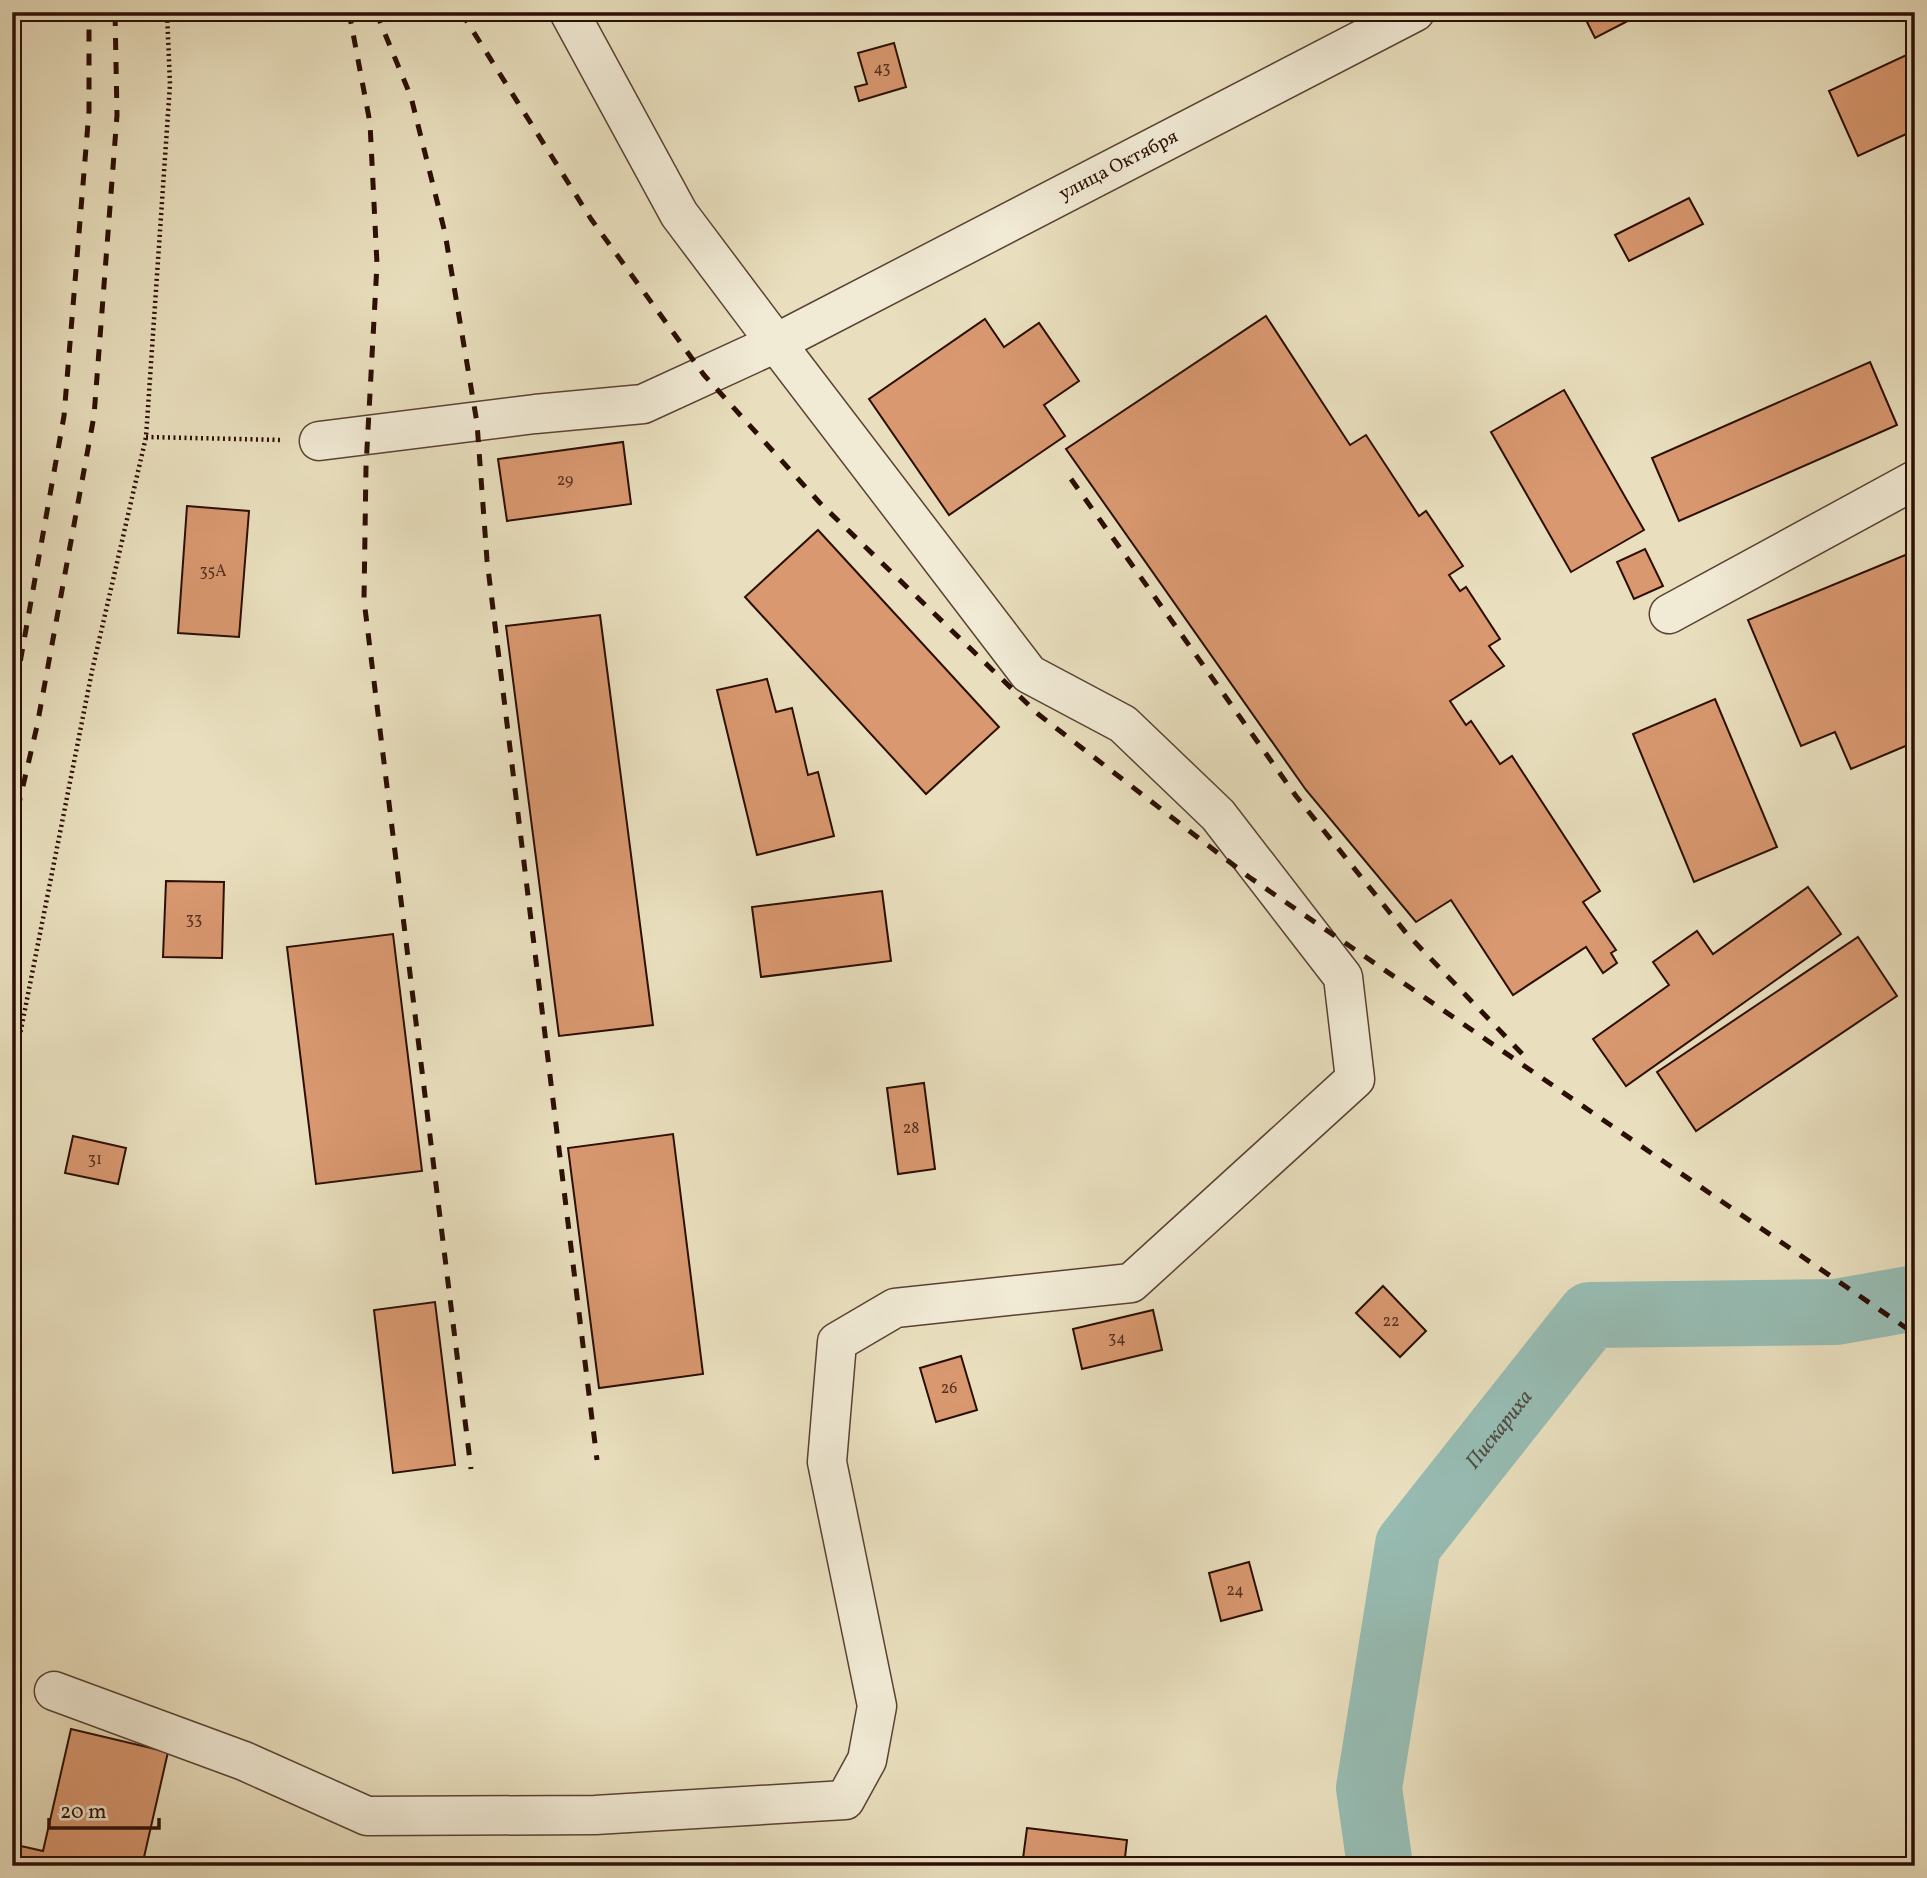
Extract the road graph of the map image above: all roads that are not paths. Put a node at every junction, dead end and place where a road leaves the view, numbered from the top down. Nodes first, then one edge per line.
1 (569, 12) edge
2 (1415, 12) edge
3 (776, 343) junction
4 (319, 441) road end
5 (1915, 480) edge
6 (1669, 614) dead end
7 (54, 1691) dead end

1 - 3 street
2 - 3 street, улица Октября
3 - 4 street, улица Октября
3 - 7 street
5 - 6 street

